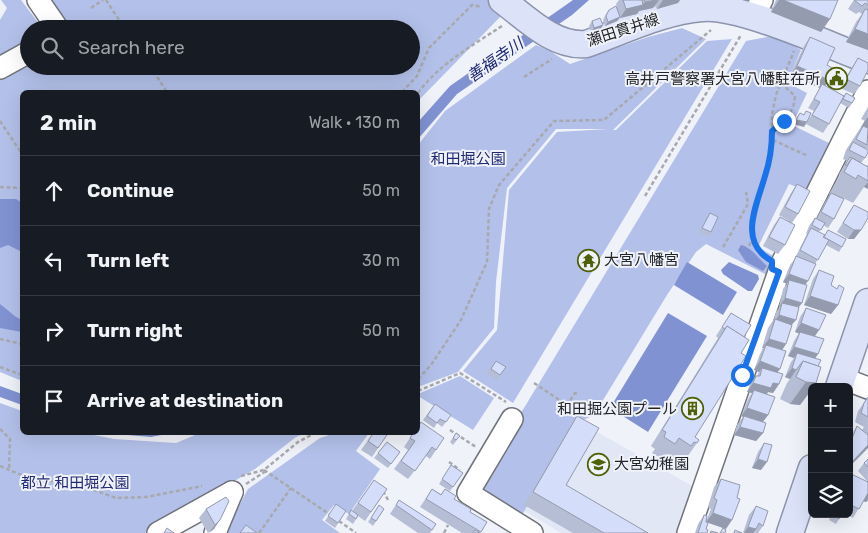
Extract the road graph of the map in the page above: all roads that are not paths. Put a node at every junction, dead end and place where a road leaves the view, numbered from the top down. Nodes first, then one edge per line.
1 (38, 0) edge
2 (757, 8) edge
3 (516, 10) edge
4 (707, 11) edge
5 (52, 20) edge
6 (20, 57) edge
7 (868, 60) edge
8 (0, 68) edge
9 (868, 91) edge
10 (868, 302) edge
11 (841, 382) edge
12 (868, 388) edge
13 (511, 412) road end
14 (810, 473) edge
15 (529, 532) edge
16 (158, 533) edge
17 (215, 533) edge
18 (688, 533) edge
19 (790, 533) edge

1 - 5 street
2 - 4 main road, 瀬田貫井線
2 - 7 main road, 瀬田貫井線
3 - 4 main road, 瀬田貫井線
6 - 8 street
9 - 18 street
10 - 11 main road
11 - 12 street
13 - 15 street
14 - 19 main road
16 - 17 street

